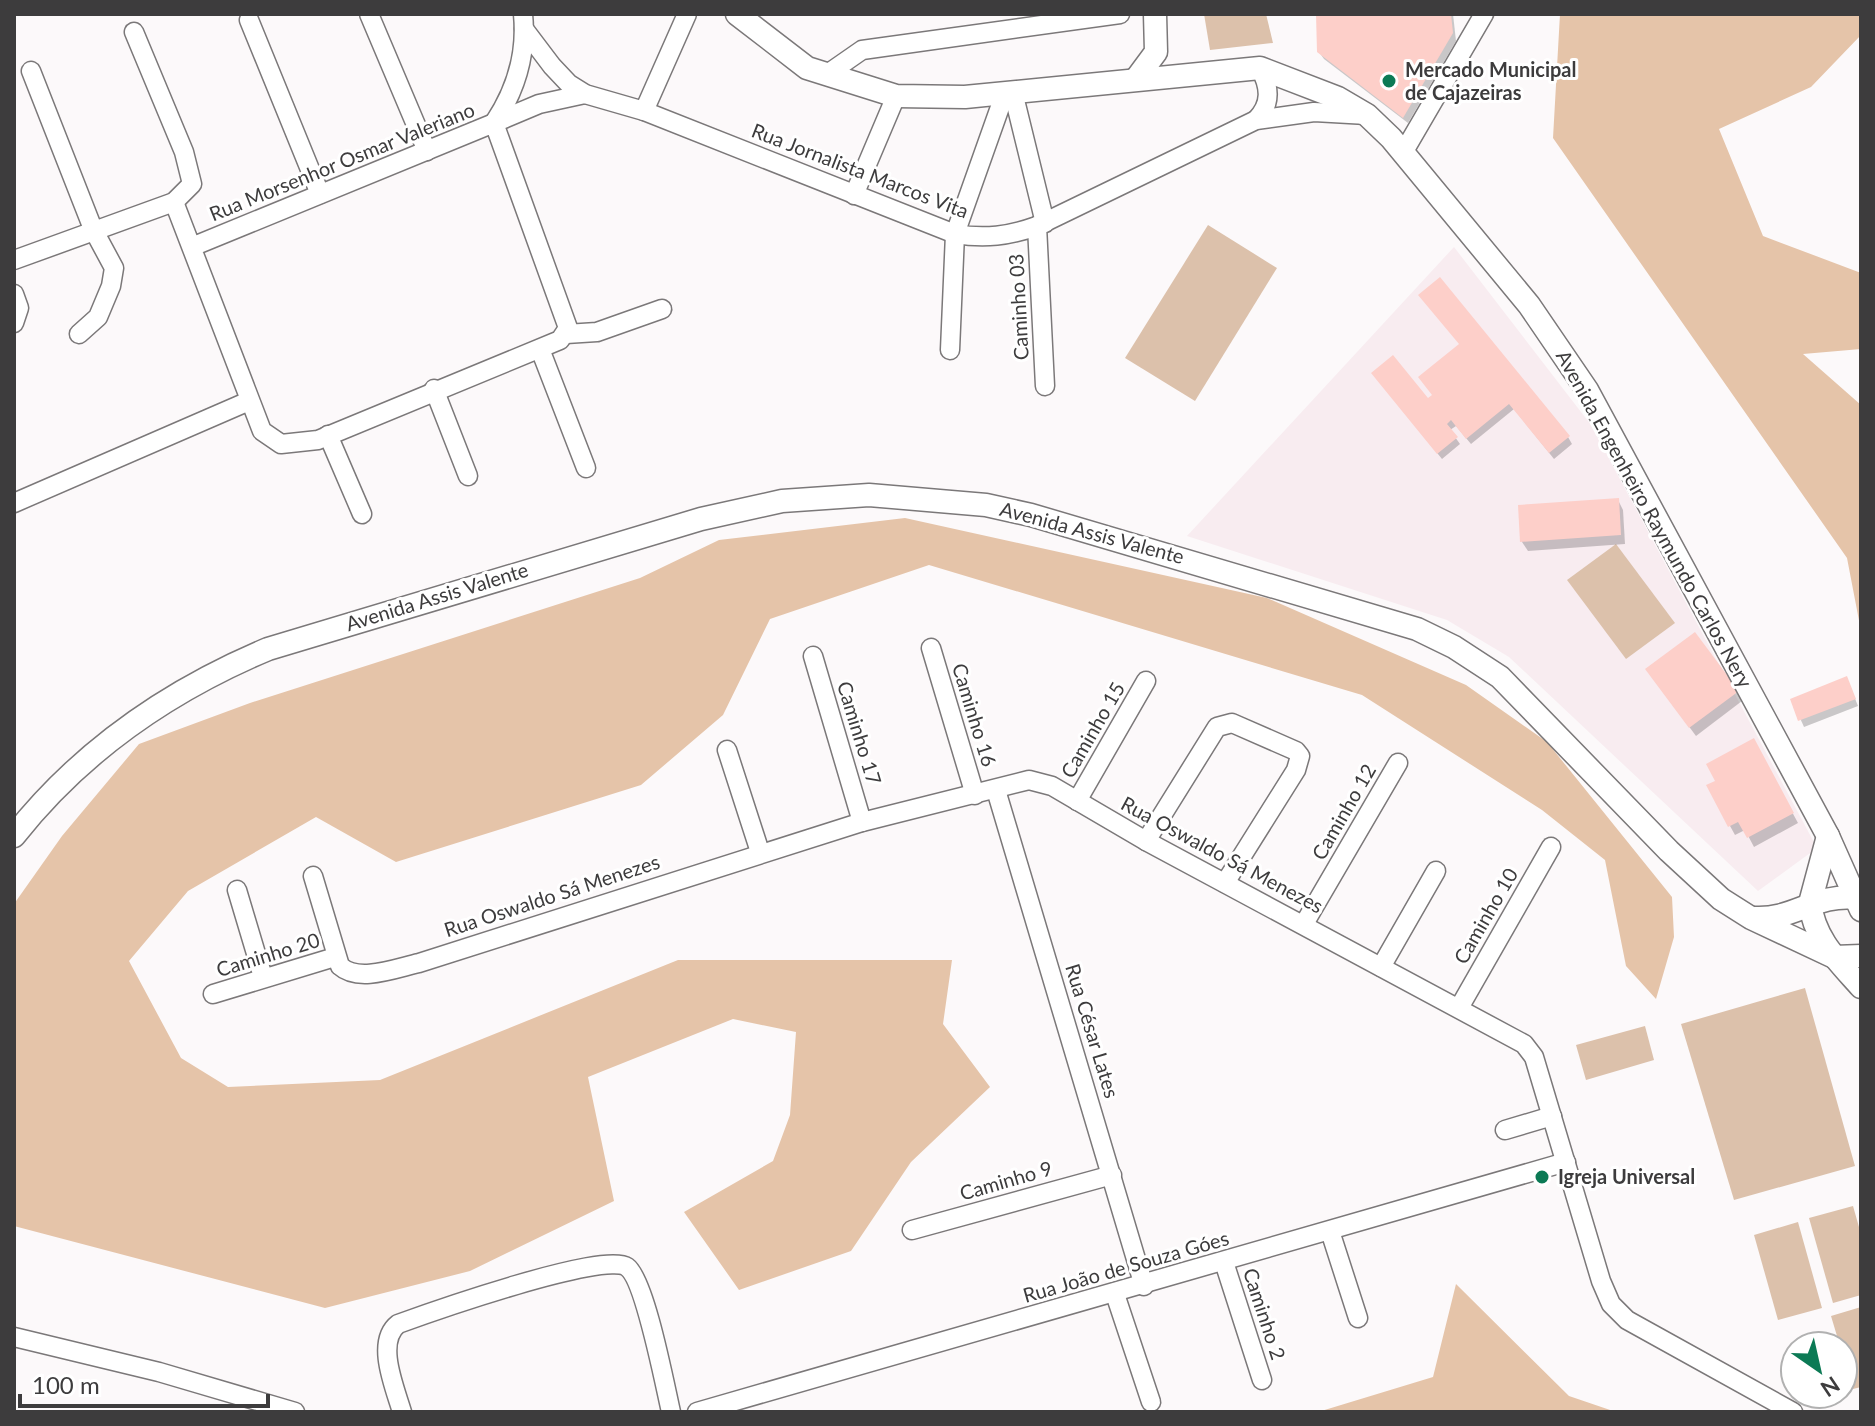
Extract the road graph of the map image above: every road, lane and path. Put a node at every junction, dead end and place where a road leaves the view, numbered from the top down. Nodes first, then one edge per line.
1 (369, 14) edge
2 (687, 14) edge
3 (737, 14) edge
4 (1120, 14) edge
5 (1155, 14) edge
6 (1484, 14) edge
7 (249, 20) dead end
8 (523, 21) edge
9 (134, 32) dead end
10 (1156, 52) junction
11 (1260, 68) junction
12 (31, 71) dead end
13 (1176, 74) junction
14 (826, 75) junction
15 (1136, 79) junction
16 (1009, 93) junction
17 (585, 94) junction
18 (896, 96) junction
19 (644, 111) junction
20 (1367, 115) junction
21 (1256, 120) junction
22 (494, 123) junction
23 (427, 151) junction
24 (1403, 153) junction
25 (320, 194) junction
26 (854, 195) junction
27 (174, 202) junction
28 (1041, 224) junction
29 (93, 229) junction
30 (955, 234) junction
31 (194, 246) junction
32 (14, 260) edge
33 (14, 294) edge
34 (662, 309) dead end
35 (14, 323) edge
36 (79, 334) dead end
37 (566, 334) junction
38 (540, 349) junction
39 (950, 350) dead end
40 (1045, 386) dead end
41 (434, 389) junction
42 (249, 401) junction
43 (328, 435) junction
44 (586, 468) dead end
45 (468, 476) dead end
46 (14, 503) edge
47 (362, 514) dead end
48 (931, 648) dead end
49 (813, 656) dead end
50 (1146, 681) dead end
51 (727, 750) dead end
52 (1398, 763) dead end
53 (996, 790) junction
54 (975, 795) junction
55 (1077, 801) junction
56 (862, 822) junction
57 (14, 836) edge
58 (1828, 836) junction
59 (1146, 841) junction
60 (1551, 847) dead end
61 (760, 852) junction
62 (1436, 871) dead end
63 (313, 876) dead end
64 (1225, 883) junction
65 (237, 890) dead end
66 (1810, 903) junction
67 (1859, 904) edge
68 (1751, 918) junction
69 (1304, 924) junction
70 (1861, 956) edge
71 (335, 957) junction
72 (1834, 957) junction
73 (1381, 967) junction
74 (263, 977) junction
75 (1861, 987) edge
76 (213, 994) dead end
77 (1459, 1008) junction
78 (1552, 1116) junction
79 (1505, 1130) dead end
80 (1566, 1162) junction
81 (1112, 1175) junction
82 (912, 1230) dead end
83 (1330, 1231) junction
84 (1224, 1262) junction
85 (1144, 1286) junction
86 (1115, 1294) junction
87 (1358, 1318) dead end
88 (14, 1337) edge
89 (1262, 1380) dead end
90 (1151, 1402) dead end
91 (401, 1409) edge
92 (295, 1412) edge
93 (381, 1412) edge
94 (671, 1412) edge
95 (697, 1412) edge
96 (1793, 1412) edge

1 - 23 street
2 - 19 street
3 - 14 main road, Avenida Engenheiro Raymundo Carlos Nery
4 - 14 street
5 - 10 main road
6 - 24 street
7 - 25 street
8 - 17 street, Rua Jornalista Marcos Vita
8 - 22 street
9 - 27 street
10 - 13 main road
10 - 15 main road
11 - 13 main road, Avenida Engenheiro Raymundo Carlos Nery
11 - 20 main road, Avenida Engenheiro Raymundo Carlos Nery
11 - 21 street
12 - 29 street
13 - 15 main road, Avenida Engenheiro Raymundo Carlos Nery
14 - 18 main road, Avenida Engenheiro Raymundo Carlos Nery
15 - 16 main road, Avenida Engenheiro Raymundo Carlos Nery
16 - 18 main road, Avenida Engenheiro Raymundo Carlos Nery
16 - 28 street, Caminho 03
16 - 30 street
17 - 19 street, Rua Jornalista Marcos Vita
17 - 22 street
18 - 26 street
19 - 26 street, Rua Jornalista Marcos Vita
20 - 21 street, Rua Jornalista Marcos Vita
20 - 24 main road, Avenida Engenheiro Raymundo Carlos Nery
21 - 28 street, Rua Jornalista Marcos Vita
22 - 23 street, Rua Morsenhor Osmar Valeriano
22 - 37 street, Rua Morsenhor Osmar Valeriano
23 - 25 street, Rua Morsenhor Osmar Valeriano
24 - 58 main road, Avenida Engenheiro Raymundo Carlos Nery
25 - 31 street, Rua Morsenhor Osmar Valeriano
26 - 30 street, Rua Jornalista Marcos Vita
27 - 29 street
27 - 31 street
28 - 30 street, Rua Jornalista Marcos Vita
28 - 40 street, Caminho 03
29 - 32 street
29 - 36 street
30 - 39 street
31 - 42 street
33 - 35 street
34 - 37 street
37 - 38 street
38 - 41 street
38 - 44 street
41 - 43 street
41 - 45 street
42 - 43 street
42 - 46 street
43 - 47 street
48 - 54 street, Caminho 16
49 - 56 street, Caminho 17
50 - 55 street, Caminho 15
51 - 61 street
52 - 69 street, Caminho 12
53 - 54 street, Rua Oswaldo Sá Menezes
53 - 55 street, Rua Oswaldo Sá Menezes
53 - 81 street, Rua César Lates
54 - 56 street, Rua Oswaldo Sá Menezes
55 - 59 street, Rua Oswaldo Sá Menezes
56 - 61 street, Rua Oswaldo Sá Menezes
57 - 68 main road, Avenida Assis Valente
58 - 66 main road
58 - 67 main road, Avenida Engenheiro Raymundo Carlos Nery
59 - 64 street, Rua Oswaldo Sá Menezes
59 - 64 street
60 - 77 street, Caminho 10
61 - 71 street, Rua Oswaldo Sá Menezes
62 - 73 street
63 - 71 street
64 - 69 street, Rua Oswaldo Sá Menezes
65 - 74 street
66 - 67 main road
66 - 68 main road
66 - 72 main road
68 - 72 main road, Avenida Assis Valente
69 - 73 street, Rua Oswaldo Sá Menezes
70 - 72 main road
71 - 74 street, Caminho 20
72 - 75 main road, Avenida Assis Valente
73 - 77 street, Rua Oswaldo Sá Menezes
74 - 76 street, Caminho 20
77 - 78 street, Rua Oswaldo Sá Menezes
78 - 79 street
78 - 80 street, Rua Oswaldo Sá Menezes
80 - 83 street, Rua João de Souza Góes
80 - 96 street, Rua Oswaldo Sá Menezes
81 - 82 street, Caminho 9
81 - 85 street, Rua César Lates
83 - 84 street, Rua João de Souza Góes
83 - 87 street
84 - 85 street, Rua João de Souza Góes
84 - 89 street, Caminho 2
85 - 86 street, Rua João de Souza Góes
86 - 90 street
86 - 95 street, Rua João de Souza Góes
88 - 92 street
91 - 93 street
91 - 94 street

